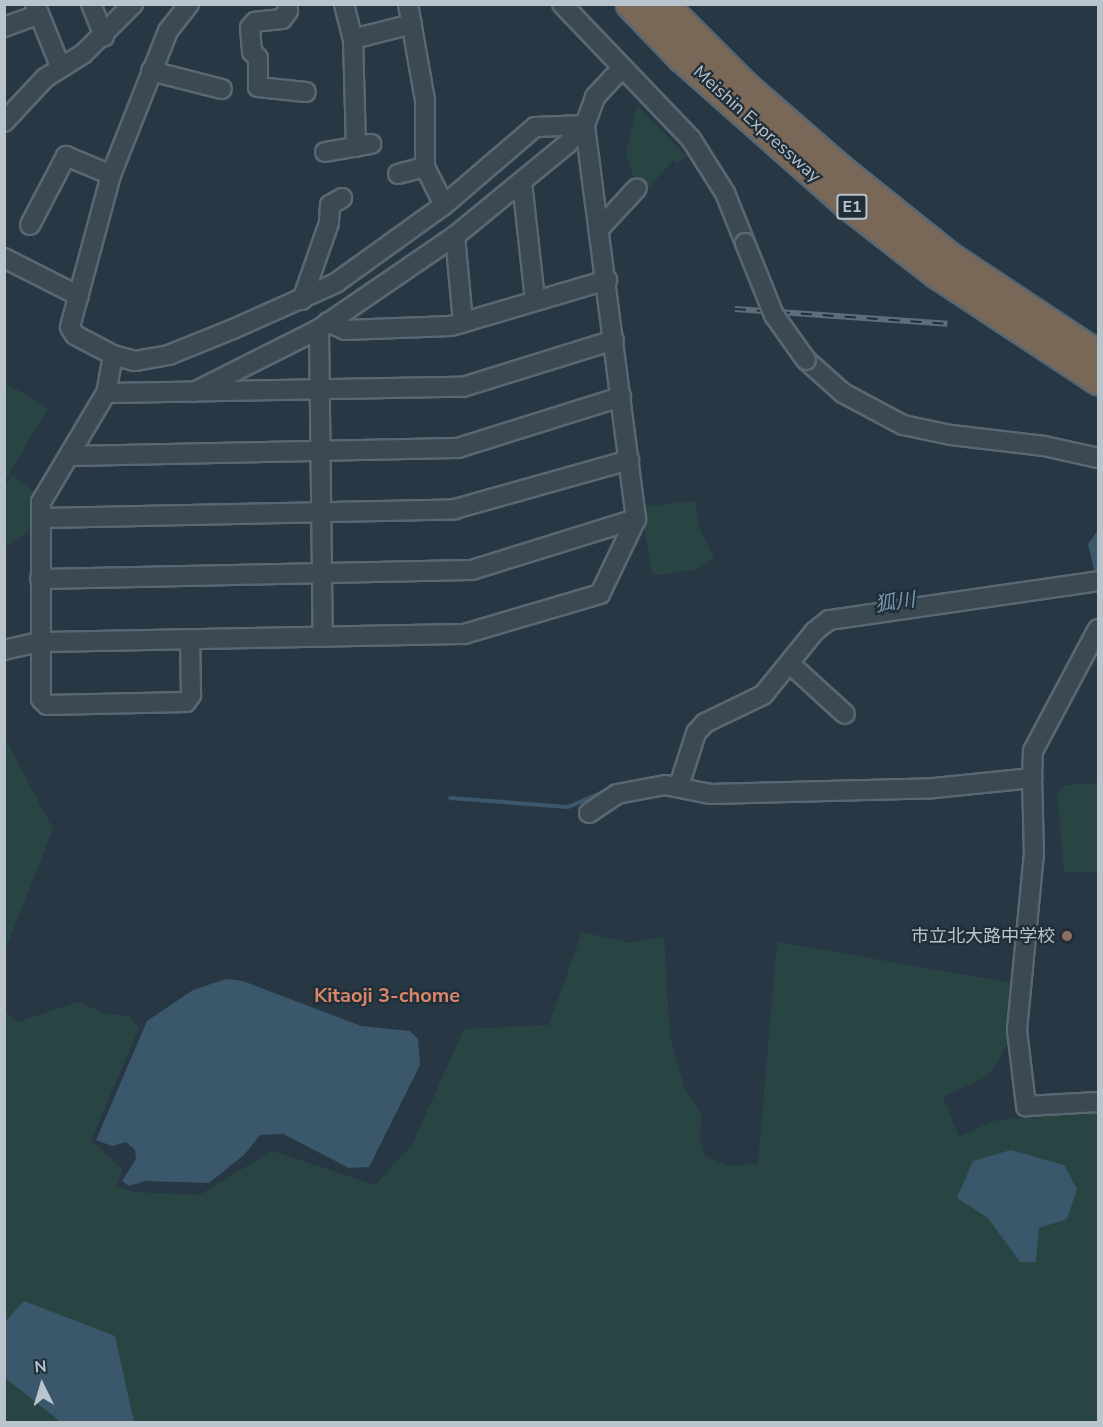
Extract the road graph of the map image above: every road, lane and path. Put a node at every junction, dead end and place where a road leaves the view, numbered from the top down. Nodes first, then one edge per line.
1 (91, 4) edge
2 (133, 4) edge
3 (189, 4) edge
4 (287, 4) edge
5 (344, 4) edge
6 (408, 4) edge
7 (562, 4) edge
8 (630, 4) edge
9 (663, 4) edge
10 (37, 9) edge
11 (412, 24) junction
12 (4, 27) edge
13 (104, 37) junction
14 (353, 39) junction
15 (61, 68) junction
16 (621, 69) junction
17 (151, 71) junction
18 (222, 89) dead end
19 (306, 92) dead end
20 (4, 122) edge
21 (585, 125) junction
22 (326, 152) dead end
23 (425, 167) junction
24 (398, 174) dead end
25 (111, 175) junction
26 (522, 182) junction
27 (637, 188) dead end
28 (342, 198) dead end
29 (444, 204) junction
30 (30, 225) dead end
31 (600, 228) junction
32 (455, 236) junction
33 (4, 258) edge
34 (607, 280) junction
35 (79, 296) junction
36 (302, 300) junction
37 (535, 300) junction
38 (464, 322) junction
39 (324, 326) junction
40 (614, 340) junction
41 (113, 355) junction
42 (1098, 355) edge
43 (1098, 380) edge
44 (320, 389) junction
45 (194, 392) junction
46 (106, 393) junction
47 (621, 397) junction
48 (321, 451) junction
49 (70, 456) junction
50 (1098, 458) edge
51 (629, 460) junction
52 (322, 512) junction
53 (41, 518) junction
54 (636, 519) junction
55 (323, 573) junction
56 (40, 579) junction
57 (1098, 581) edge
58 (1098, 629) edge
59 (323, 637) junction
60 (190, 639) junction
61 (40, 642) junction
62 (4, 650) edge
63 (790, 664) junction
64 (845, 714) dead end
65 (1032, 778) junction
66 (679, 786) junction
67 (589, 813) dead end
68 (1098, 1102) edge

1 - 13 street
2 - 13 street
3 - 17 street
4 - 19 street
5 - 14 street
6 - 11 street
7 - 16 street
8 - 43 highway, Meishin Expressway / E1
9 - 42 highway, Meishin Expressway / E1
10 - 12 street
10 - 15 street
11 - 14 street
11 - 23 street
13 - 15 street
14 - 22 street
15 - 20 street
16 - 21 street
16 - 50 street, bridge
17 - 18 street
17 - 25 street
21 - 26 street
21 - 29 street
21 - 31 street
23 - 24 street
23 - 29 street
25 - 30 street
25 - 35 street
26 - 32 street
26 - 37 street
27 - 31 street
28 - 36 street
29 - 36 street
31 - 34 street
32 - 38 street
32 - 39 street
33 - 35 street
34 - 37 street
34 - 40 street
35 - 41 street
36 - 41 street
37 - 38 street
38 - 39 street
39 - 44 street
39 - 45 street
40 - 44 street
40 - 47 street
41 - 46 street
44 - 45 street
44 - 48 street
45 - 46 street
46 - 49 street
47 - 48 street
47 - 51 street
48 - 49 street
48 - 52 street
49 - 53 street
51 - 52 street
51 - 54 street
52 - 53 street
52 - 55 street
53 - 56 street
54 - 55 street
54 - 59 street
55 - 56 street
55 - 59 street
56 - 61 street
57 - 63 street
58 - 65 street
59 - 60 street
60 - 61 street
60 - 61 street
61 - 62 street
63 - 64 street
63 - 66 street
65 - 66 street
65 - 68 street
66 - 67 street

